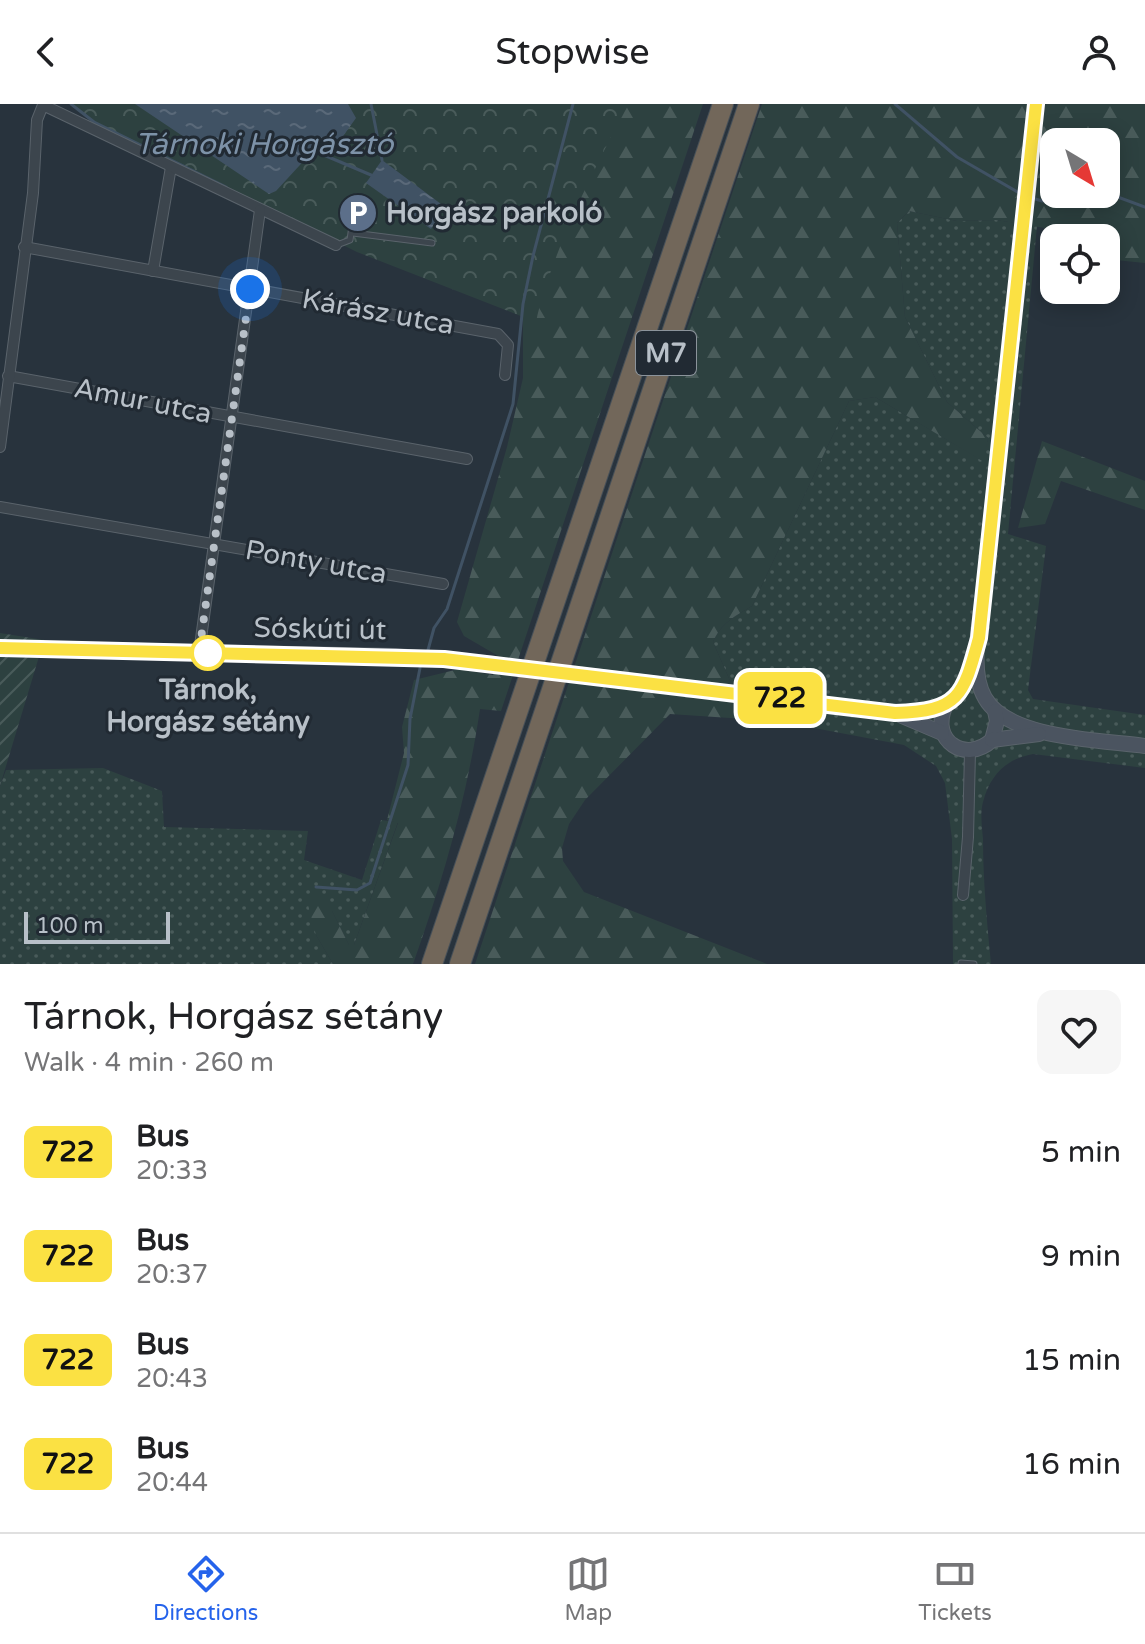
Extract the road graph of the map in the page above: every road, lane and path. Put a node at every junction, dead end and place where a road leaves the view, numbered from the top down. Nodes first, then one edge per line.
1 (723, 104) edge
2 (749, 104) edge
3 (1036, 104) edge
4 (43, 105) edge
5 (171, 167) junction
6 (356, 197) dead end
7 (260, 210) junction
8 (353, 233) junction
9 (432, 243) dead end
10 (336, 245) joint
11 (24, 247) junction
12 (153, 271) junction
13 (250, 289) junction
14 (505, 375) dead end
15 (8, 376) junction
16 (232, 418) junction
17 (0, 447) edge
18 (467, 459) dead end
19 (0, 507) edge
20 (215, 544) junction
21 (443, 584) dead end
22 (979, 638) junction
23 (0, 648) edge
24 (199, 653) junction
25 (495, 664) tunnel mouth
26 (593, 676) tunnel mouth
27 (950, 702) junction
28 (990, 705) junction
29 (895, 713) junction
30 (942, 733) junction
31 (1049, 733) junction
32 (992, 740) junction
33 (1145, 746) edge
34 (970, 751) junction
35 (963, 895) dead end
36 (961, 963) edge
37 (432, 964) edge
38 (460, 964) edge
39 (974, 964) edge

1 - 37 highway, M7
2 - 38 highway, M7
3 - 22 main road
4 - 5 street
4 - 11 street
5 - 7 street
5 - 12 street
6 - 8 lane
7 - 10 street
7 - 13 street
8 - 9 lane
8 - 10 lane
11 - 12 street, Kárász utca
11 - 15 street
12 - 13 street, Kárász utca
13 - 14 street, Kárász utca
13 - 16 street
15 - 16 street, Amur utca
15 - 17 street
16 - 18 street, Amur utca
16 - 20 street
19 - 20 street, Ponty utca
20 - 21 street, Ponty utca
20 - 24 street
22 - 27 main road
22 - 28 main road
23 - 24 main road, Sóskúti út
24 - 25 main road, Sóskúti út
26 - 29 main road
27 - 28 main road
27 - 29 main road
27 - 30 main road
28 - 31 main road
28 - 32 main road
29 - 30 main road
30 - 34 main road
31 - 32 main road
31 - 33 main road
32 - 34 main road
34 - 35 street
36 - 39 lane

